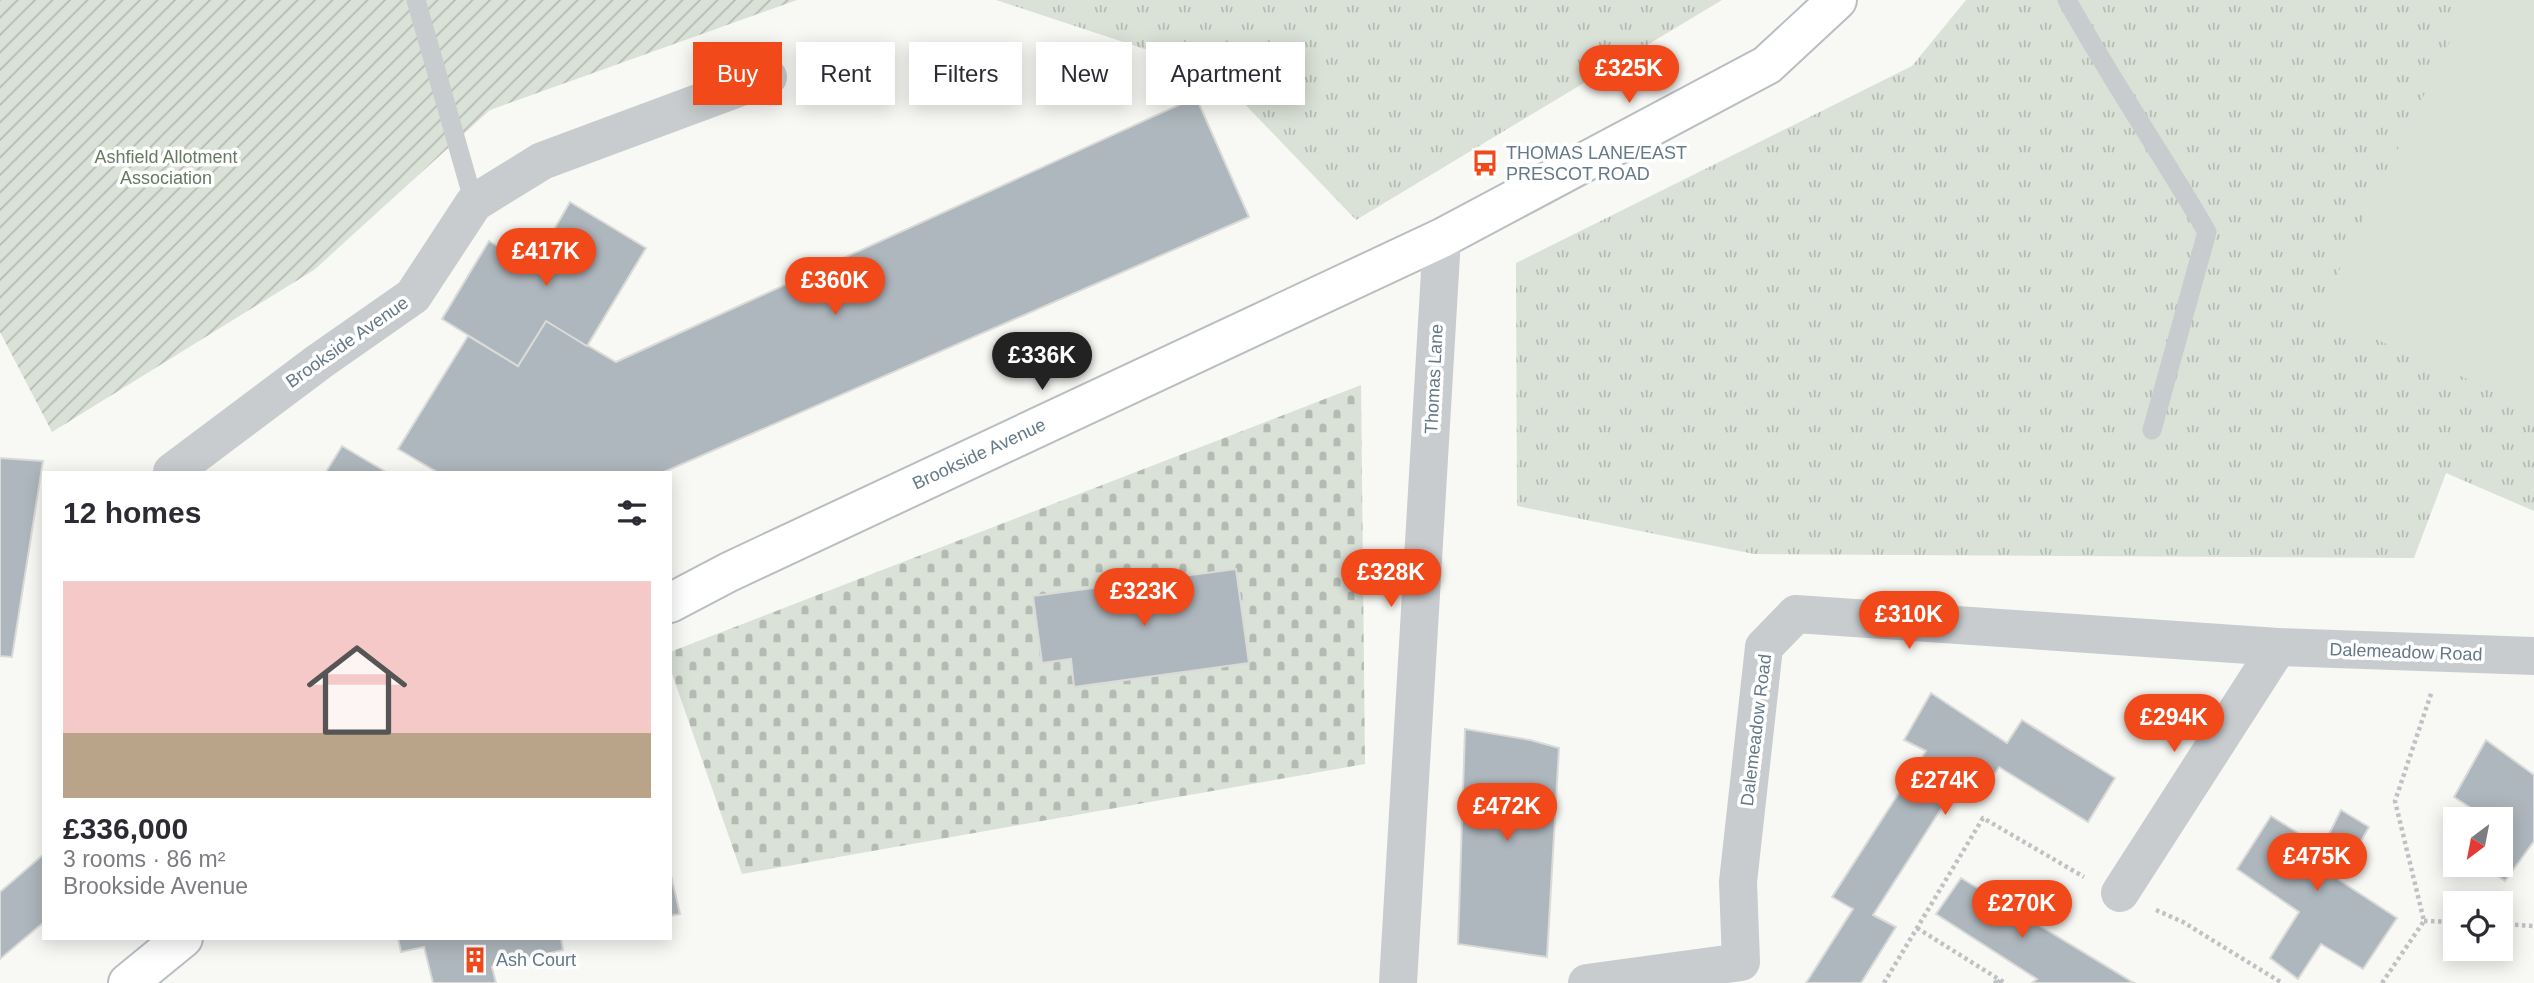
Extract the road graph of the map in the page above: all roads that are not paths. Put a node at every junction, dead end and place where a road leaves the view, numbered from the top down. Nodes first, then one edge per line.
1 (416, 0) edge
2 (1837, 0) edge
3 (2067, 0) edge
4 (693, 105) edge
5 (474, 202) junction
6 (1442, 238) junction
7 (2152, 430) dead end
8 (173, 471) edge
9 (672, 602) edge
10 (2278, 647) junction
11 (2534, 656) edge
12 (2120, 893) road end
13 (181, 940) edge
14 (1743, 973) edge
15 (128, 983) edge
16 (1398, 983) edge
17 (1587, 983) edge

1 - 5 lane
2 - 6 street
3 - 7 lane
4 - 5 street, Brookside Avenue
5 - 8 street, Brookside Avenue
6 - 9 street, Brookside Avenue
6 - 16 street, Thomas Lane
10 - 11 street, Dalemeadow Road
10 - 12 street
10 - 14 street, Dalemeadow Road
13 - 15 street
14 - 17 street, Dalemeadow Road

